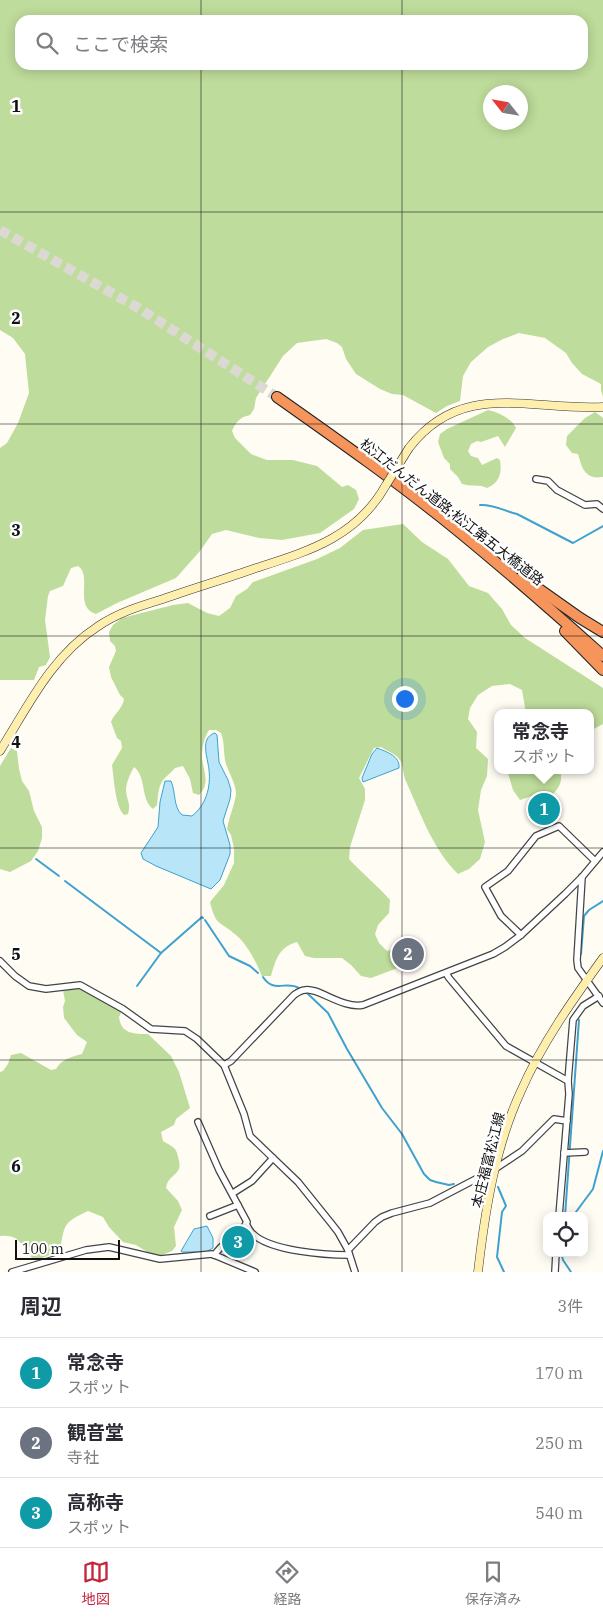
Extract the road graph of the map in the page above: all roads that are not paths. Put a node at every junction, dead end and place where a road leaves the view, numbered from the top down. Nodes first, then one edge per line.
1 (277, 397) tunnel mouth
2 (603, 407) edge
3 (536, 478) dead end
4 (603, 509) edge
5 (456, 530) junction
6 (530, 591) junction
7 (603, 632) edge
8 (603, 656) edge
9 (603, 670) edge
10 (0, 751) edge
11 (603, 852) edge
12 (595, 861) junction
13 (582, 877) junction
14 (521, 935) junction
15 (603, 958) edge
16 (0, 961) edge
17 (446, 972) junction
18 (586, 981) junction
19 (599, 996) junction
20 (603, 1003) edge
21 (534, 1063) junction
22 (224, 1065) junction
23 (568, 1081) junction
24 (567, 1121) junction
25 (198, 1122) dead end
26 (585, 1152) dead end
27 (568, 1153) junction
28 (273, 1158) junction
29 (496, 1169) junction
30 (233, 1193) junction
31 (238, 1206) junction
32 (560, 1212) edge
33 (210, 1216) dead end
34 (246, 1224) junction
35 (348, 1252) junction
36 (214, 1255) junction
37 (556, 1257) edge
38 (12, 1272) edge
39 (255, 1272) edge
40 (356, 1272) edge
41 (478, 1272) edge
42 (555, 1272) edge

1 - 5 highway, 松江だんだん道路;松江第五大橋道路
2 - 10 street, bridge
3 - 4 street
5 - 6 highway, 松江だんだん道路;松江第五大橋道路
5 - 7 highway
6 - 8 highway, 松江だんだん道路;松江第五大橋道路
6 - 9 highway
11 - 12 street
12 - 13 street
12 - 14 street
13 - 14 street
13 - 18 street
14 - 17 street
15 - 18 street, 本庄福富松江線
16 - 22 street
17 - 21 street
17 - 22 street
18 - 19 street
18 - 21 street, 本庄福富松江線
19 - 20 street
19 - 23 street
21 - 23 street
21 - 29 street, 本庄福富松江線
22 - 28 street
23 - 24 street
24 - 27 street
24 - 29 street
25 - 30 street
26 - 27 street
27 - 32 street
28 - 30 street
28 - 35 street
29 - 35 street
29 - 41 street, 本庄福富松江線
30 - 31 street
31 - 33 street
31 - 34 street
34 - 35 street
34 - 36 street
35 - 40 street
36 - 38 street
36 - 39 street
37 - 42 street

